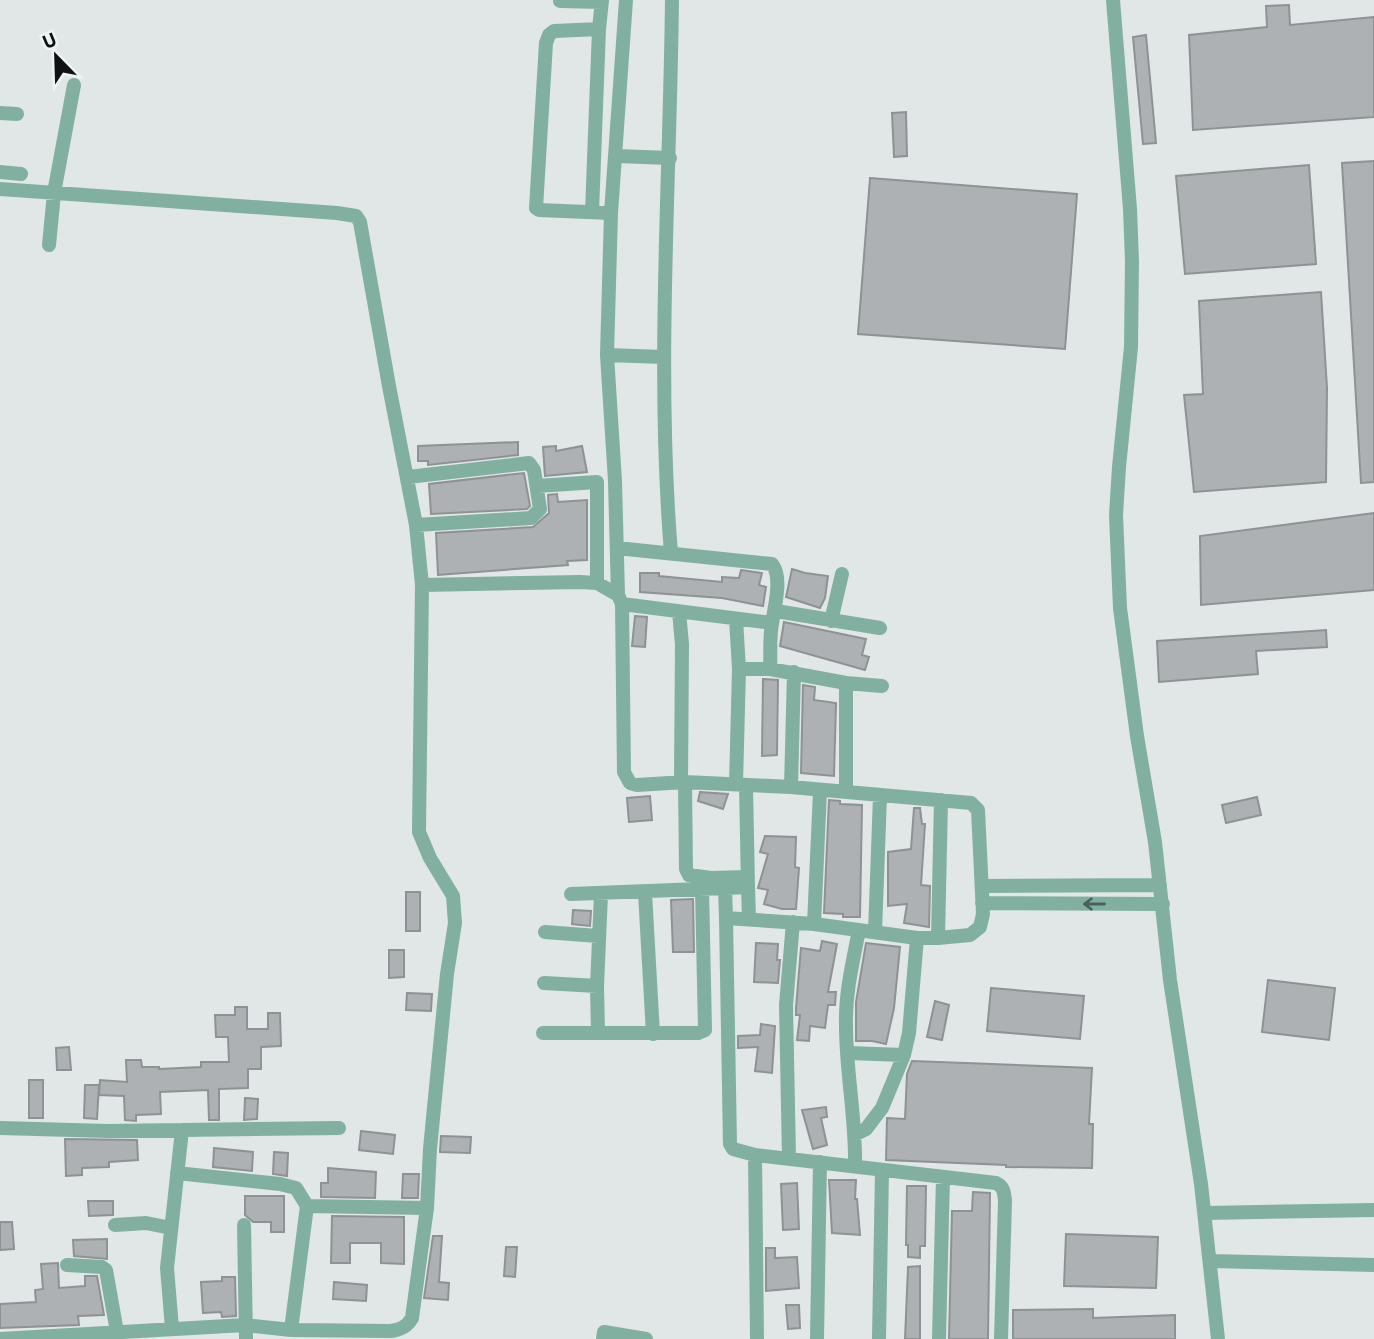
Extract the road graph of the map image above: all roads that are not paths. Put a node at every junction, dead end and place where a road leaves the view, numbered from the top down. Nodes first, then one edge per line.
1 (626, 0) edge
2 (672, 0) edge
3 (1113, 0) edge
4 (560, 1) edge
5 (602, 1) edge
6 (599, 29) junction
7 (74, 85) dead end
8 (0, 113) edge
9 (17, 114) dead end
10 (616, 156) junction
11 (670, 158) junction
12 (0, 172) edge
13 (21, 174) dead end
14 (0, 189) edge
15 (54, 193) junction
16 (592, 212) junction
17 (611, 213) junction
18 (49, 245) dead end
19 (607, 355) junction
20 (663, 357) junction
21 (408, 477) junction
22 (537, 486) junction
23 (416, 525) junction
24 (617, 548) junction
25 (671, 553) junction
26 (842, 574) dead end
27 (597, 583) junction
28 (422, 585) junction
29 (620, 600) junction
30 (679, 612) junction
31 (774, 617) junction
32 (736, 619) junction
33 (831, 621) junction
34 (880, 628) dead end
35 (739, 669) junction
36 (770, 669) junction
37 (794, 672) junction
38 (846, 683) junction
39 (882, 687) dead end
40 (683, 782) junction
41 (741, 785) junction
42 (791, 787) junction
43 (820, 791) junction
44 (846, 791) junction
45 (880, 796) junction
46 (941, 800) junction
47 (748, 882) junction
48 (724, 883) junction
49 (1160, 885) junction
50 (982, 886) junction
51 (1069, 886) junction
52 (702, 889) junction
53 (645, 893) junction
54 (571, 894) dead end
55 (601, 894) junction
56 (982, 903) junction
57 (1068, 904) junction
58 (1163, 904) junction
59 (726, 918) junction
60 (749, 919) junction
61 (793, 922) junction
62 (814, 924) junction
63 (859, 930) junction
64 (545, 932) dead end
65 (875, 932) junction
66 (598, 936) junction
67 (917, 937) junction
68 (938, 938) junction
69 (544, 983) dead end
70 (597, 986) junction
71 (543, 1033) dead end
72 (598, 1033) junction
73 (653, 1034) junction
74 (848, 1053) junction
75 (904, 1055) junction
76 (0, 1128) edge
77 (339, 1128) dead end
78 (182, 1130) junction
79 (856, 1134) junction
80 (755, 1155) junction
81 (789, 1158) junction
82 (820, 1162) junction
83 (855, 1165) junction
84 (882, 1171) junction
85 (177, 1173) junction
86 (943, 1177) junction
87 (307, 1206) junction
88 (427, 1208) junction
89 (1374, 1210) edge
90 (1205, 1213) junction
91 (115, 1225) dead end
92 (244, 1225) dead end
93 (171, 1228) junction
94 (1211, 1261) junction
95 (67, 1265) dead end
96 (1374, 1265) edge
97 (291, 1330) junction
98 (163, 1332) edge
99 (246, 1332) edge
100 (113, 1335) edge
101 (0, 1339) edge
102 (603, 1339) edge
103 (646, 1339) edge
104 (757, 1339) edge
105 (817, 1339) edge
106 (879, 1339) edge
107 (939, 1339) edge
108 (1001, 1339) edge
109 (1218, 1339) edge

1 - 10 street
2 - 11 street
3 - 49 street
4 - 5 street
5 - 6 street
6 - 16 street
6 - 16 street
7 - 15 street
8 - 9 street
10 - 11 street
10 - 17 street
11 - 20 street
12 - 13 street
14 - 15 street
15 - 18 street
15 - 21 street
16 - 17 street
17 - 19 street
19 - 20 street
19 - 24 street
20 - 25 street
21 - 22 street
21 - 23 street
22 - 23 street
22 - 27 street
23 - 28 street
24 - 25 street
24 - 29 street
25 - 31 street
26 - 33 street
27 - 28 street
27 - 29 street
28 - 88 street
29 - 30 street
29 - 40 street
30 - 32 street
30 - 40 street
31 - 32 street
31 - 33 street
31 - 36 street
32 - 35 street
33 - 34 street
35 - 36 street
35 - 41 street
36 - 37 street
37 - 38 street
37 - 42 street
38 - 39 street
38 - 44 street
40 - 41 street
40 - 48 street
41 - 42 street
41 - 47 street
42 - 43 street
43 - 44 street
43 - 62 street
44 - 45 street
45 - 46 street
45 - 65 street
46 - 50 street
46 - 68 street
47 - 48 street
47 - 60 street
48 - 52 street
48 - 59 street
49 - 51 street
49 - 58 street
50 - 51 street
50 - 56 street
51 - 57 street
52 - 53 street
52 - 73 street
53 - 55 street
53 - 73 street
54 - 55 street
55 - 66 street
56 - 57 street
56 - 68 street
58 -> 57 street
58 - 90 street
59 - 60 street
59 - 80 street
60 - 61 street
61 - 62 street
61 - 81 street
62 - 63 street
63 - 65 street
63 - 74 street
64 - 66 street
65 - 67 street
66 - 70 street
67 - 68 street
67 - 75 street
69 - 70 street
70 - 72 street
71 - 72 street
72 - 73 street
74 - 75 street
74 - 79 street
75 - 79 street
76 - 78 street
77 - 78 street
78 - 85 street
79 - 83 street
80 - 81 street
80 - 104 street
81 - 82 street
82 - 83 street
82 - 105 street
83 - 84 street
84 - 86 street
84 - 106 street
85 - 87 street
85 - 93 street
86 - 107 street
86 - 108 street
87 - 88 street
87 - 97 street
88 - 97 street
89 - 90 street
90 - 94 street
91 - 93 street
92 - 99 street
93 - 98 street
94 - 96 street
94 - 109 street
95 - 100 street
97 - 99 street
98 - 99 street
98 - 100 street
100 - 101 street
102 - 103 street

